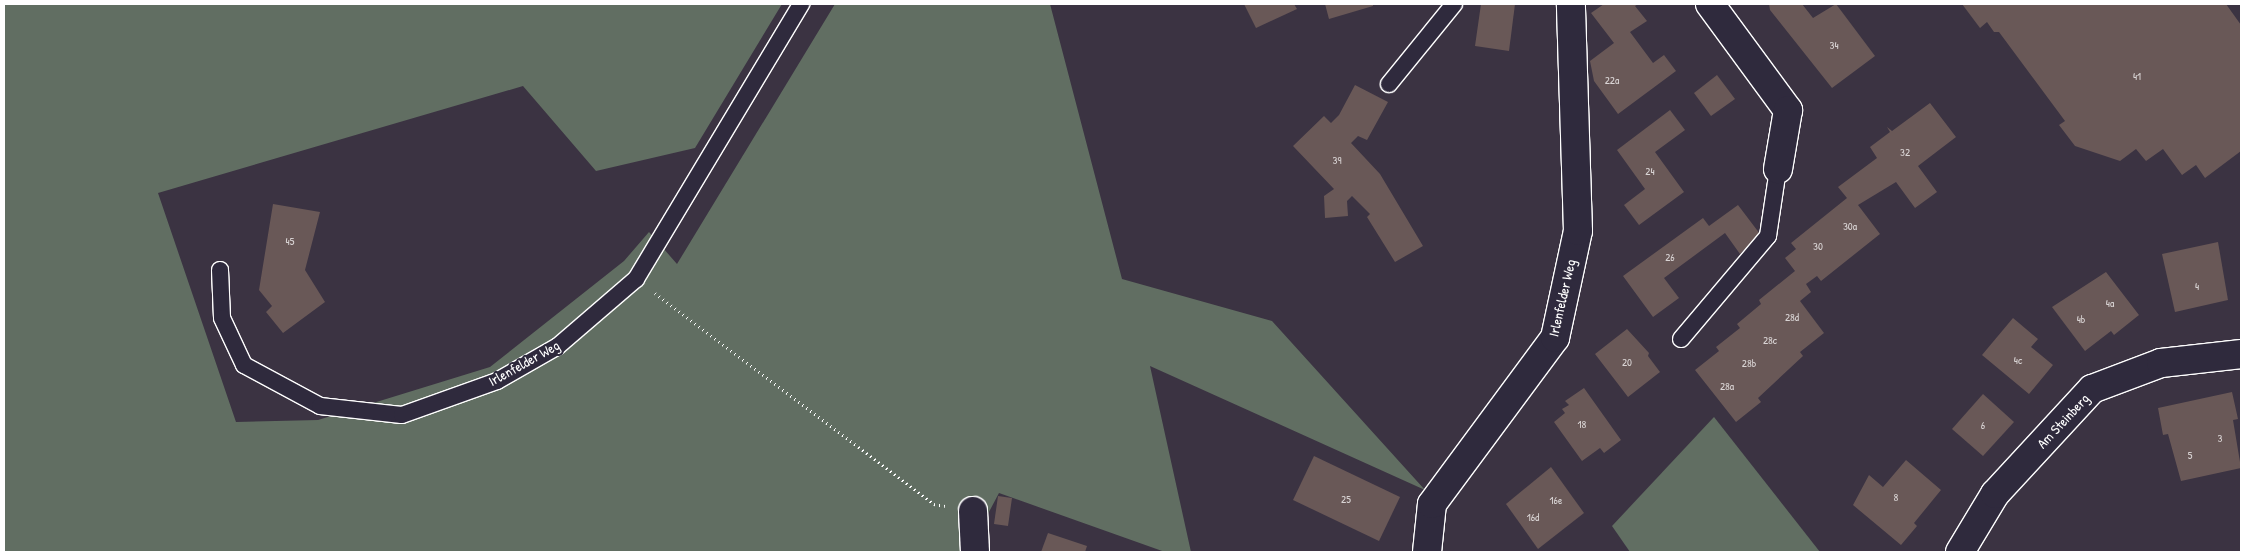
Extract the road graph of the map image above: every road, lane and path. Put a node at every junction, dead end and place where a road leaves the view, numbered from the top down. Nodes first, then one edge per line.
1 (801, 4) edge
2 (1454, 4) edge
3 (1570, 4) edge
4 (1710, 4) edge
5 (1389, 84) dead end
6 (1778, 169) joint
7 (220, 270) dead end
8 (636, 279) junction
9 (1681, 339) dead end
10 (2241, 354) edge
11 (973, 511) joint
12 (975, 552) edge
13 (1427, 552) edge
14 (1960, 552) edge

1 - 8 lane, Irlenfelder Weg
2 - 5 lane
3 - 13 street, Irlenfelder Weg
4 - 6 street
6 - 9 lane
7 - 8 lane, Irlenfelder Weg
8 - 11 path
10 - 14 street, Am Steinberg
11 - 12 street

